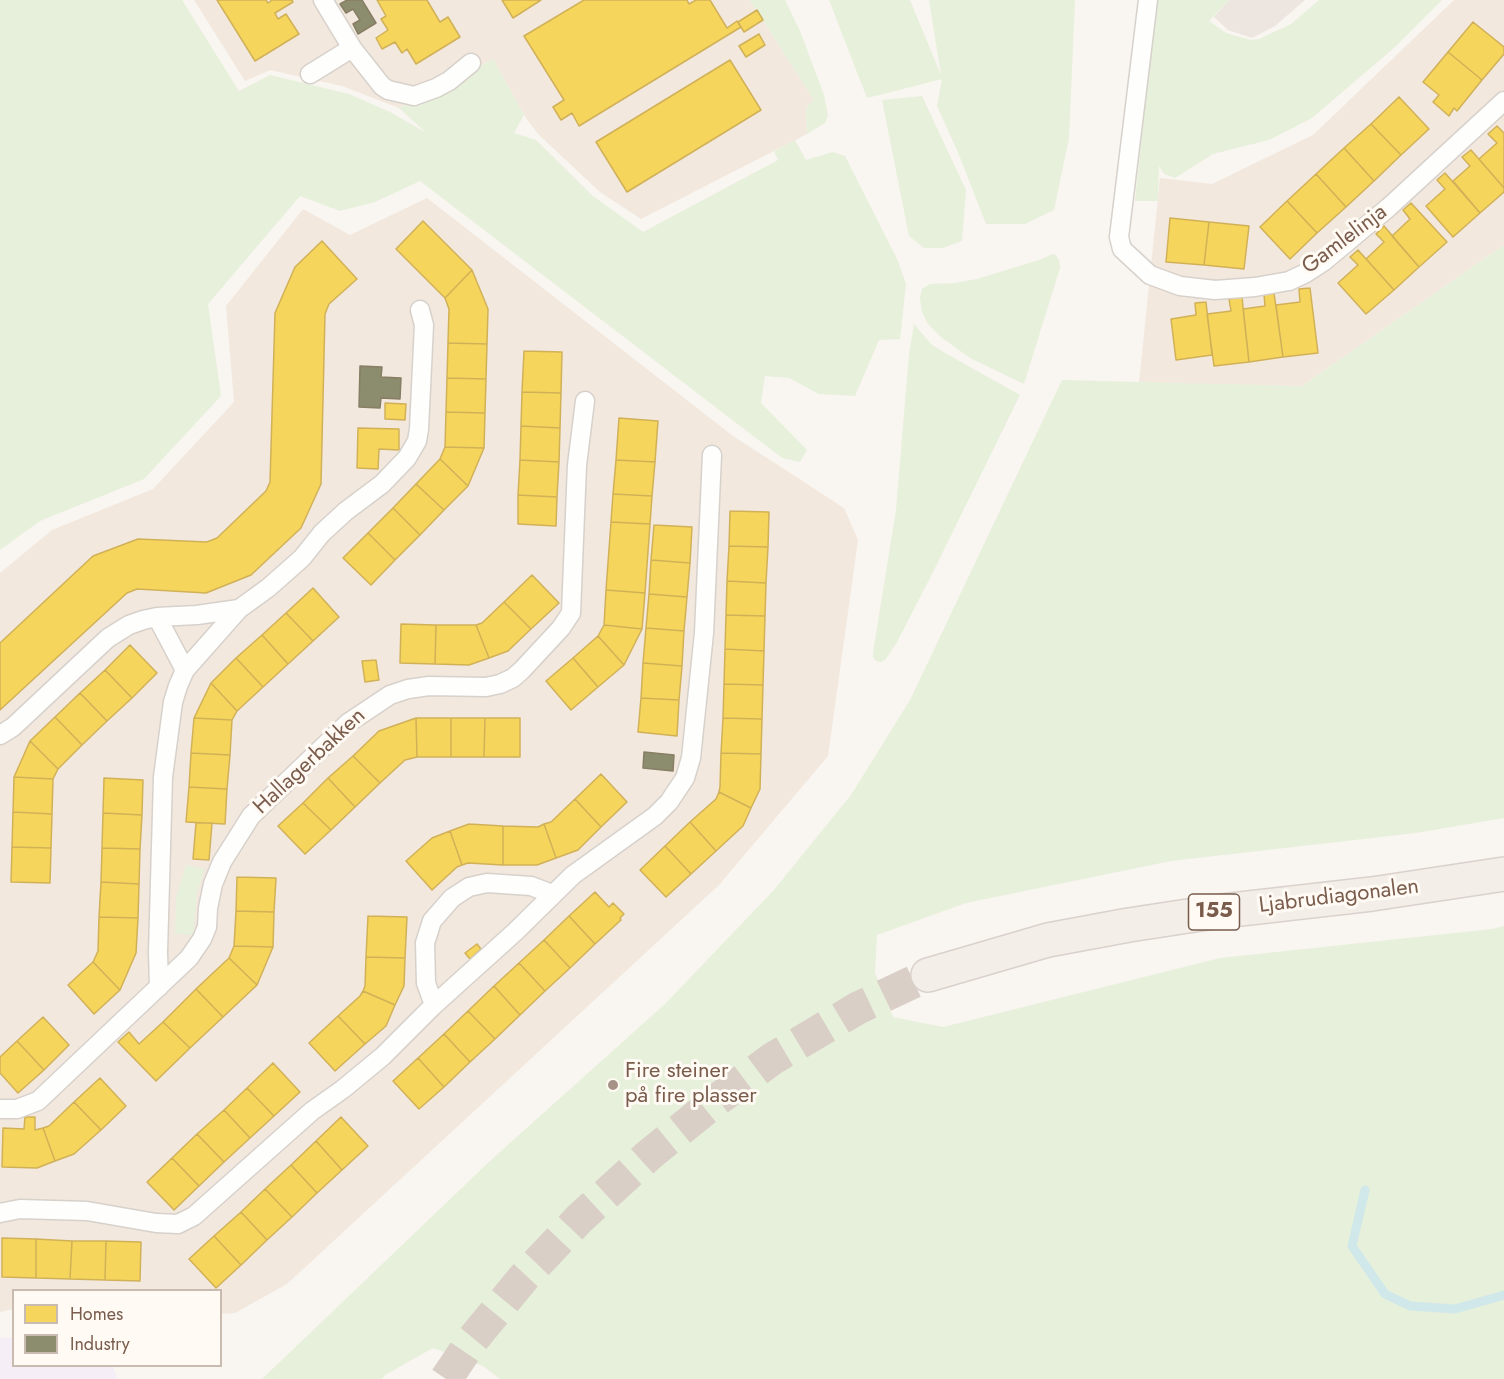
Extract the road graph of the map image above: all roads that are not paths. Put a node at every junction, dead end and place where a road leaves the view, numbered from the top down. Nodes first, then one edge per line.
1 (323, 0) edge
2 (1148, 0) edge
3 (352, 48) junction
4 (471, 63) dead end
5 (310, 74) dead end
6 (1504, 101) edge
7 (420, 310) dead end
8 (585, 400) dead end
9 (712, 455) dead end
10 (239, 609) junction
11 (157, 617) junction
12 (185, 670) junction
13 (0, 735) edge
14 (1504, 874) edge
15 (552, 894) junction
16 (928, 975) tunnel mouth
17 (159, 987) junction
18 (434, 1005) junction
19 (0, 1109) edge
20 (0, 1213) edge

1 - 3 lane
2 - 6 lane, Gamlelinja
3 - 4 lane
3 - 5 lane
7 - 10 lane
8 - 17 lane, Hallagerbakken
9 - 15 lane
10 - 11 lane
10 - 12 lane
11 - 12 lane
11 - 13 lane
12 - 17 lane
14 - 16 main road, Ljabrudiagonalen / 155
15 - 18 lane
15 - 18 lane
17 - 19 lane, Hallagerbakken
18 - 20 lane

